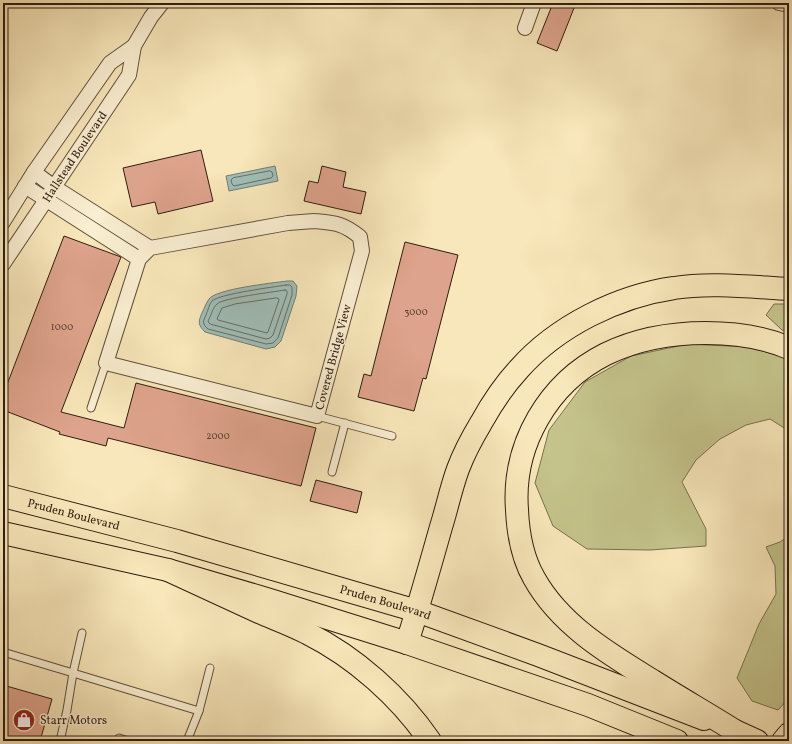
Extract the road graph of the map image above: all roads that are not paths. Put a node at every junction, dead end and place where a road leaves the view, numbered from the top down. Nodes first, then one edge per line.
1 (162, 3) edge
2 (534, 3) edge
3 (779, 3) edge
4 (789, 5) edge
5 (525, 28) dead end
6 (134, 46) junction
7 (34, 172) junction
8 (25, 186) junction
9 (54, 187) junction
10 (46, 200) junction
11 (3, 222) edge
12 (150, 248) junction
13 (139, 259) junction
14 (3, 264) edge
15 (789, 289) edge
16 (789, 348) edge
17 (106, 363) junction
18 (91, 408) dead end
19 (317, 416) junction
20 (345, 424) junction
21 (392, 436) dead end
22 (332, 472) dead end
23 (3, 496) edge
24 (3, 533) edge
25 (168, 570) junction
26 (417, 611) junction
27 (82, 633) dead end
28 (407, 643) junction
29 (3, 652) edge
30 (210, 668) dead end
31 (73, 673) junction
32 (199, 711) junction
33 (735, 731) junction
34 (789, 734) edge
35 (119, 738) dead end
36 (60, 741) edge
37 (128, 741) edge
38 (187, 741) edge
39 (430, 741) edge
40 (677, 741) edge
41 (757, 741) edge
42 (783, 741) edge

1 - 6 street, Hallstead Boulevard
2 - 5 street
3 - 4 street
6 - 7 street, Hallstead Boulevard
6 - 9 street, Hallstead Boulevard
7 - 8 street, Hallstead Boulevard
7 - 9 street
8 - 10 street
8 - 11 street, Hallstead Boulevard
9 - 10 street, Hallstead Boulevard
9 - 12 street
10 - 13 street
10 - 14 street, Hallstead Boulevard
12 - 13 street
12 - 19 street, Covered Bridge View
13 - 17 street
15 - 26 main road
16 - 33 main road
17 - 18 lane
17 - 19 street, Covered Bridge View
19 - 20 lane
20 - 21 lane
20 - 22 lane
23 - 26 main road, Pruden Boulevard
24 - 25 main road
25 - 28 main road
25 - 39 main road
26 - 28 main road
26 - 33 main road, Pruden Boulevard
27 - 31 lane
28 - 40 main road
29 - 31 lane
30 - 32 lane
31 - 32 lane
31 - 36 lane
32 - 38 lane
33 - 41 main road, Pruden Boulevard
34 - 42 main road
35 - 37 lane

